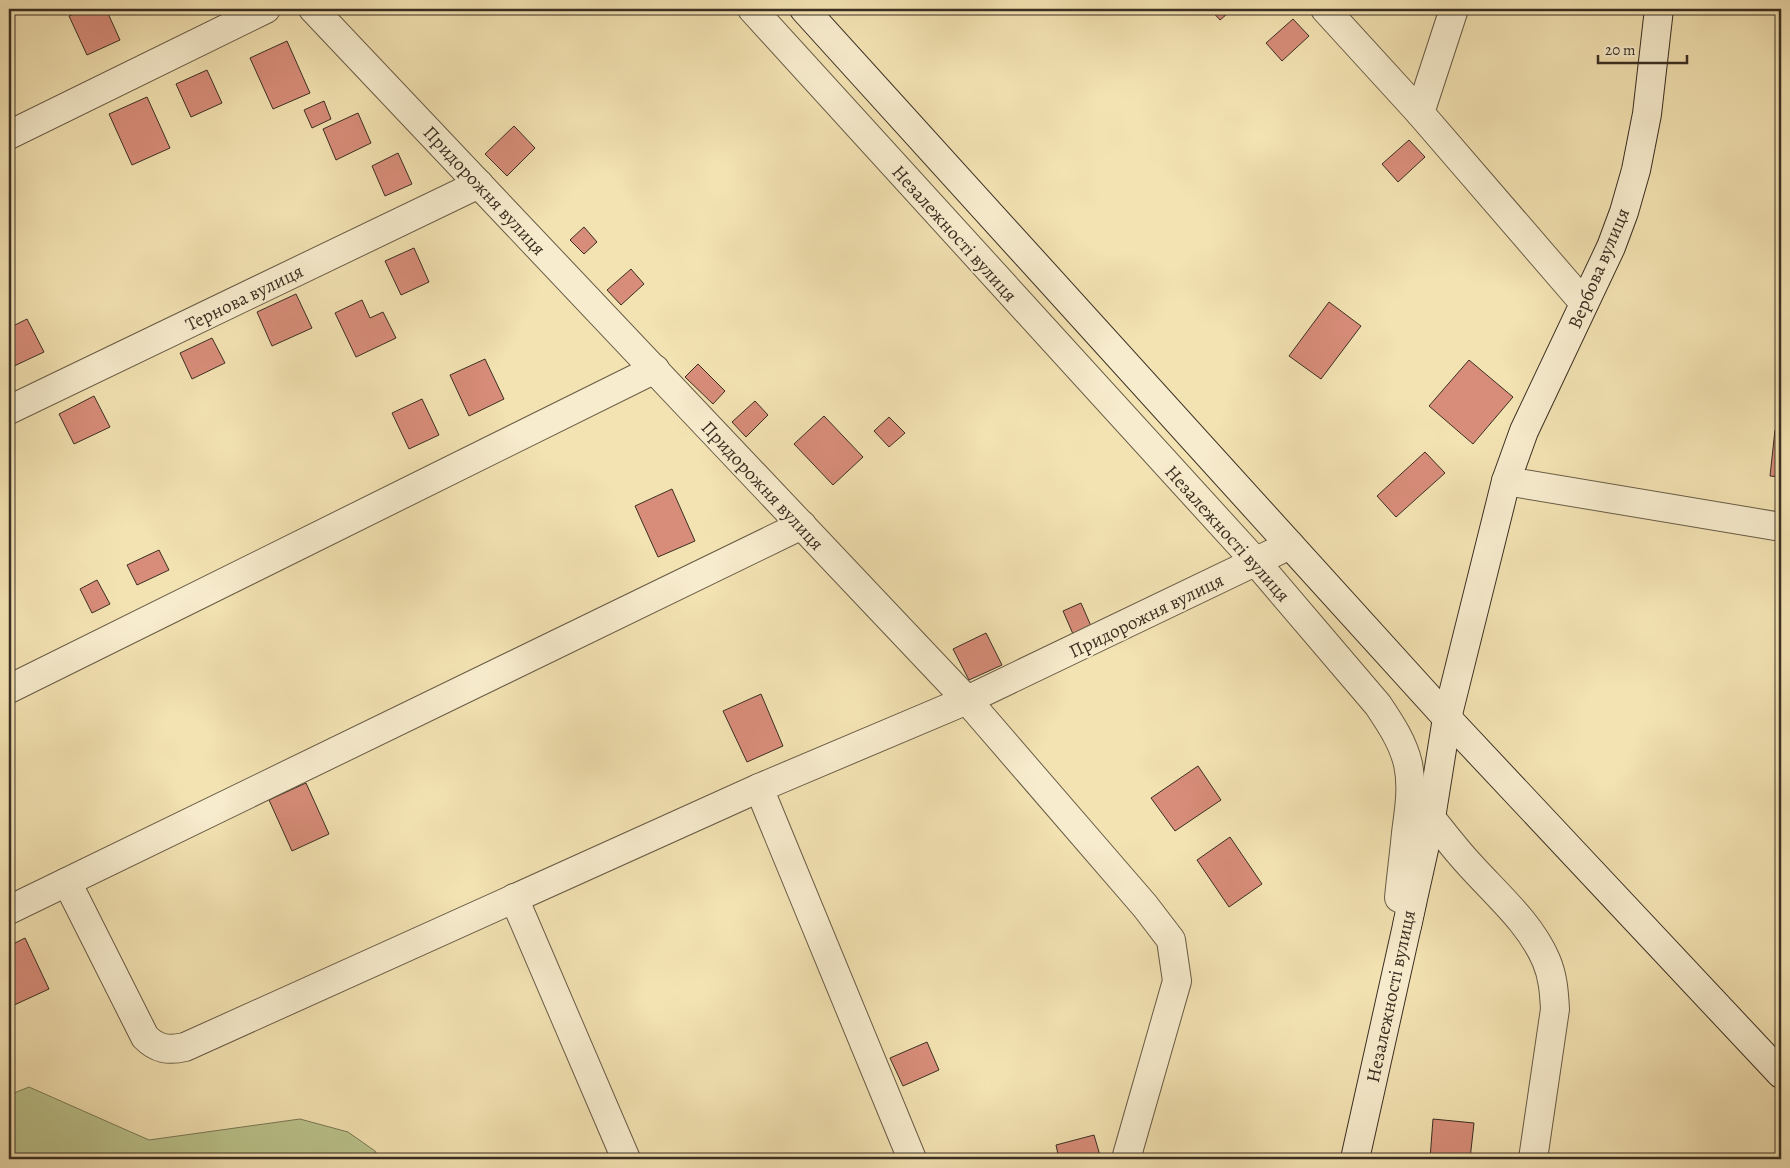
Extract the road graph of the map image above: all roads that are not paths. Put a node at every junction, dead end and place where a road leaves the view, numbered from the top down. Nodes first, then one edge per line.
1 (266, 9) edge
2 (313, 9) edge
3 (752, 9) edge
4 (804, 9) edge
5 (1325, 9) edge
6 (1454, 9) edge
7 (1659, 9) edge
8 (1420, 113) junction
9 (9, 135) edge
10 (480, 184) junction
11 (1584, 303) junction
12 (655, 369) junction
13 (9, 410) edge
14 (1506, 481) junction
15 (802, 525) junction
16 (1781, 527) edge
17 (1290, 545) junction
18 (1256, 562) junction
19 (9, 689) edge
20 (968, 700) junction
21 (1447, 718) junction
22 (759, 788) junction
23 (1431, 818) junction
24 (67, 882) junction
25 (514, 898) junction
26 (1412, 902) junction
27 (9, 910) edge
28 (1781, 1074) edge
29 (626, 1159) edge
30 (912, 1159) edge
31 (1126, 1159) edge
32 (1355, 1159) edge
33 (1533, 1159) edge

1 - 9 street
2 - 10 street, Придорожня вулиця
3 - 18 street, Незалежності вулиця
4 - 17 street
5 - 8 street
6 - 8 street
7 - 11 street, Вербова вулиця
8 - 11 street
10 - 12 street, Придорожня вулиця
10 - 13 street, Тернова вулиця
11 - 14 street, Вербова вулиця
12 - 15 street, Придорожня вулиця
12 - 19 street
14 - 16 street
14 - 21 street, Вербова вулиця
15 - 20 street, Придорожня вулиця
15 - 24 street
17 - 18 street, Придорожня вулиця
17 - 21 street
18 - 20 street, Придорожня вулиця
18 - 26 street, Незалежності вулиця
20 - 22 street
20 - 31 street
21 - 23 street, Вербова вулиця
21 - 28 street
22 - 25 street
22 - 30 street
23 - 26 street, Вербова вулиця
23 - 33 street
24 - 25 street
24 - 27 street
25 - 29 street
26 - 32 street, Незалежності вулиця

